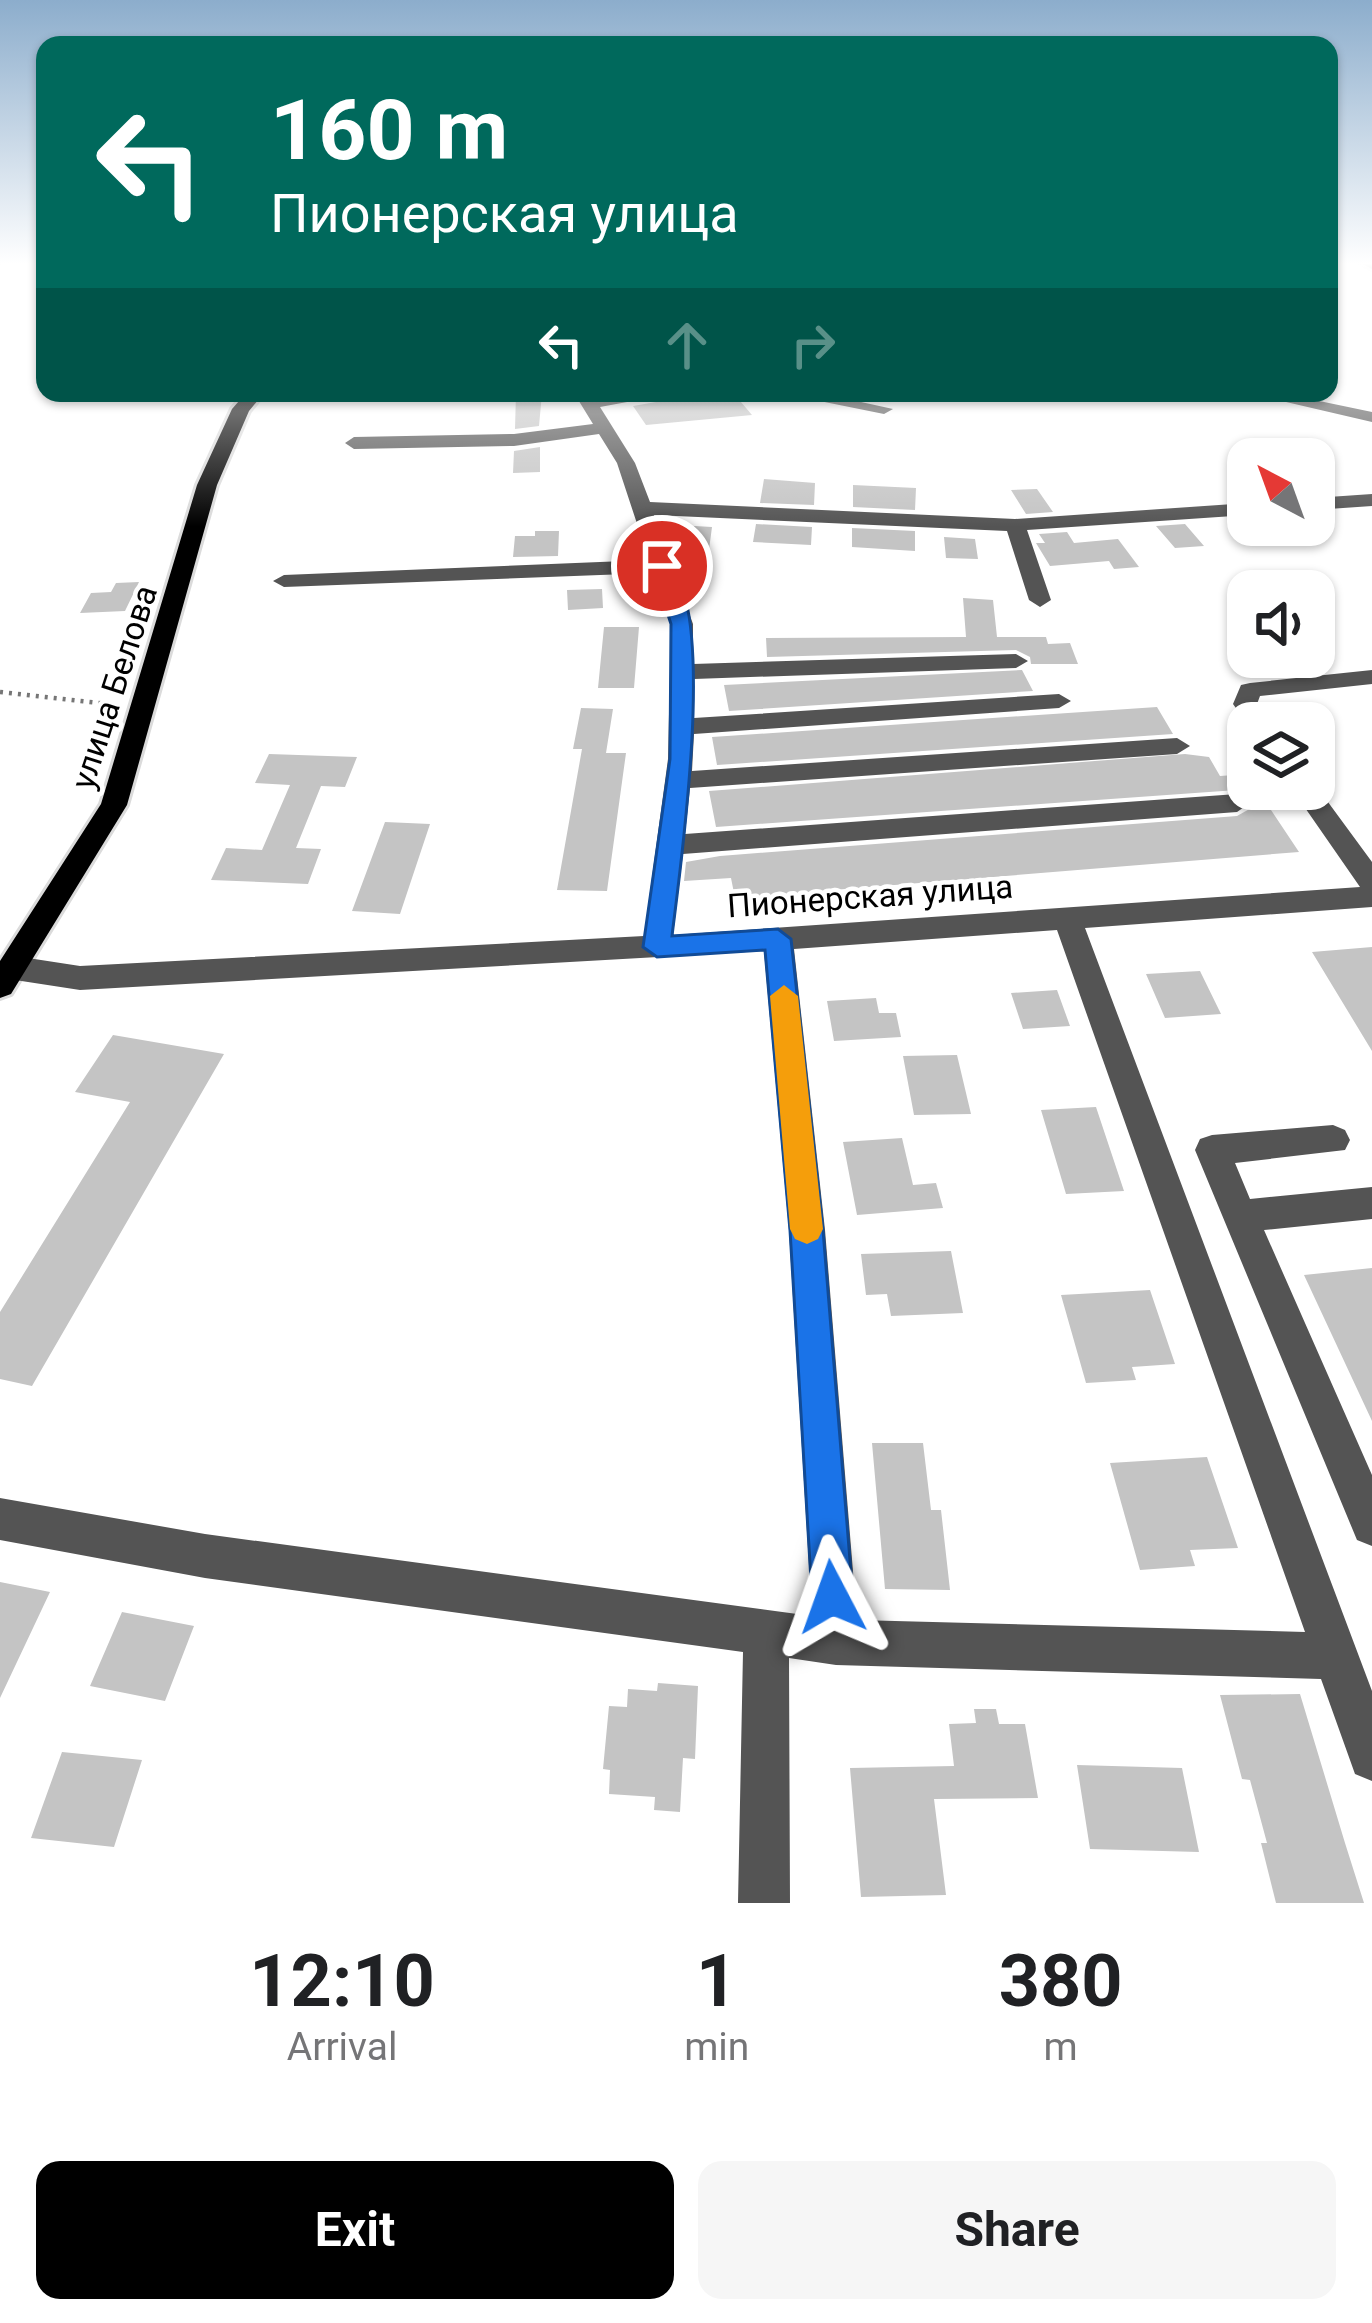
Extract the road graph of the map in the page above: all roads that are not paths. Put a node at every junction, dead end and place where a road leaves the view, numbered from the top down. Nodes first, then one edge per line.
1 (248, 402) edge
2 (589, 402) edge
3 (842, 402) edge
4 (1300, 402) edge
5 (884, 409) dead end
6 (1372, 417) edge
7 (605, 428) junction
8 (354, 443) dead end
9 (1372, 500) edge
10 (1335, 503) edge
11 (639, 508) junction
12 (1227, 510) edge
13 (1015, 525) junction
14 (662, 566) junction
15 (284, 580) dead end
16 (1040, 601) dead end
17 (1016, 661) dead end
18 (682, 672) junction
19 (1372, 677) edge
20 (1059, 700) dead end
21 (1245, 702) edge
22 (681, 727) junction
23 (1177, 746) dead end
24 (679, 780) junction
25 (1227, 804) edge
26 (1321, 810) edge
27 (670, 844) junction
28 (1372, 883) edge
29 (1372, 897) edge
30 (1067, 918) junction
31 (778, 939) junction
32 (657, 947) junction
33 (7, 977) edge
34 (1333, 1140) dead end
35 (1372, 1203) edge
36 (1240, 1216) junction
37 (0, 1519) edge
38 (1372, 1525) edge
39 (766, 1633) junction
40 (836, 1642) junction
41 (1336, 1656) junction
42 (1372, 1757) edge
43 (764, 1903) edge

1 - 33 main road, улица Белова
2 - 7 street
3 - 5 street
4 - 6 street
7 - 8 street
7 - 11 street
9 - 10 street
11 - 13 street
11 - 14 street
12 - 13 street
13 - 16 street
14 - 15 street
14 - 18 street
17 - 18 street
18 - 22 street
19 - 21 street
20 - 22 street
22 - 24 street
23 - 24 street
24 - 27 street
25 - 27 street
26 - 28 street
27 - 32 street
29 - 30 street, Пионерская улица
30 - 31 street, Пионерская улица
30 - 41 street
31 - 32 street, Пионерская улица
31 - 40 street
32 - 33 street, Пионерская улица
34 - 36 street
35 - 36 street
36 - 38 street
37 - 39 street
39 - 40 street
39 - 43 street
40 - 41 street
41 - 42 street

